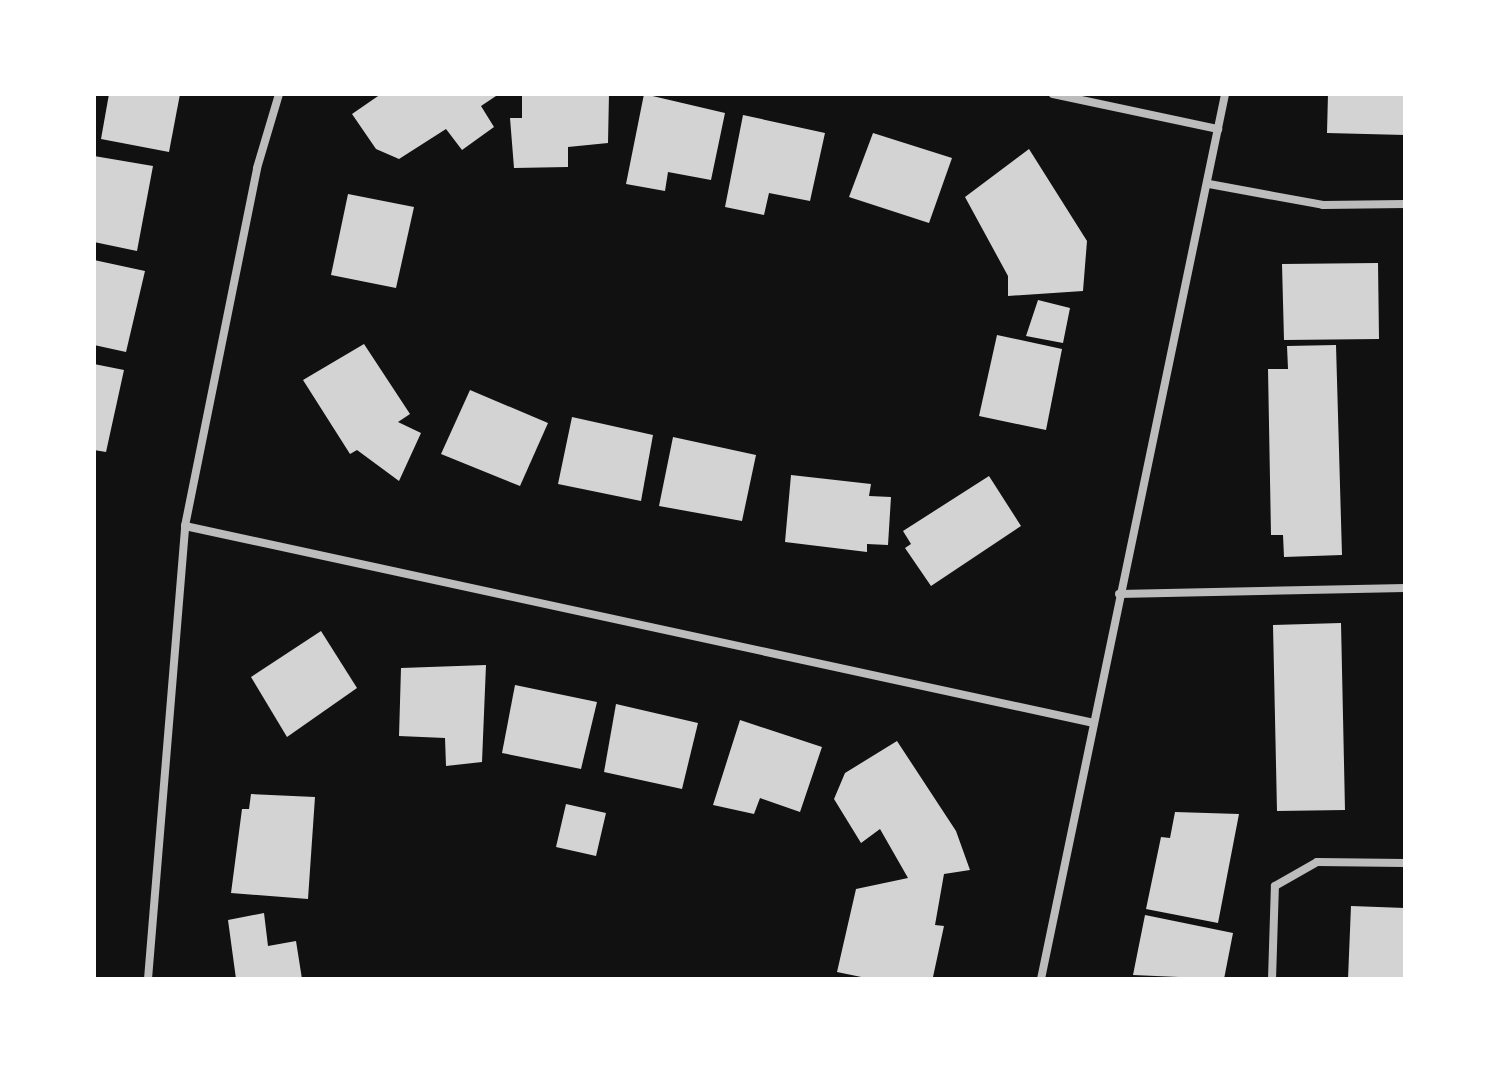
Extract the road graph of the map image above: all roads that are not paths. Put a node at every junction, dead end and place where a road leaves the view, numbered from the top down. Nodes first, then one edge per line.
1 (279, 94) edge
2 (1053, 94) edge
3 (1225, 94) edge
4 (1218, 129) junction
5 (1209, 184) junction
6 (1405, 204) edge
7 (185, 526) junction
8 (1405, 588) edge
9 (1119, 594) junction
10 (1094, 723) junction
11 (1405, 863) edge
12 (148, 979) edge
13 (1041, 979) edge
14 (1272, 979) edge

1 - 7 street
2 - 4 street
3 - 4 street
4 - 5 street
5 - 6 street
5 - 9 street
7 - 10 street
7 - 12 street
8 - 9 street
9 - 10 street
10 - 13 street
11 - 14 street

